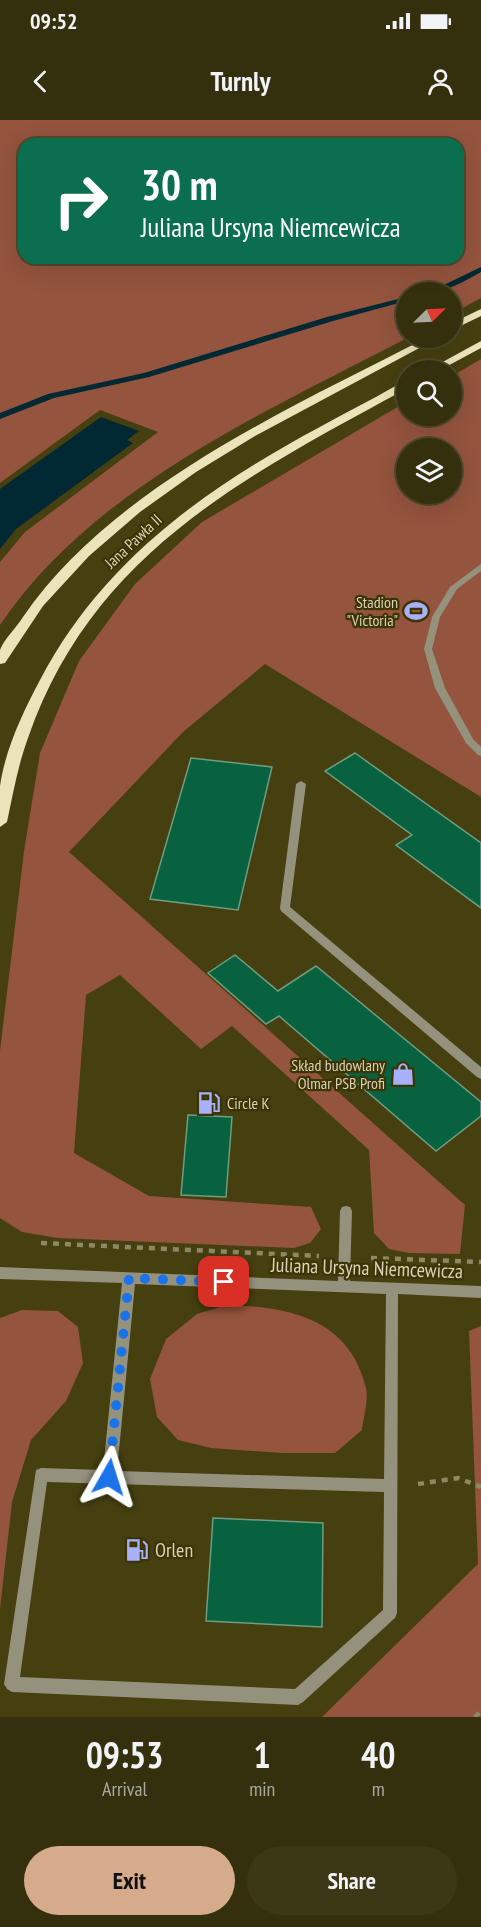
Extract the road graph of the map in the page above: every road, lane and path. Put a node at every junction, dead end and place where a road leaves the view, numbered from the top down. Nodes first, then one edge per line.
1 (481, 312) edge
2 (462, 322) edge
3 (481, 344) edge
4 (415, 348) edge
5 (451, 360) edge
6 (396, 391) edge
7 (481, 567) edge
8 (0, 660) edge
9 (481, 753) edge
10 (301, 784) dead end
11 (0, 822) edge
12 (481, 1074) edge
13 (346, 1211) dead end
14 (41, 1243) dead end
15 (345, 1257) junction
16 (481, 1262) edge
17 (0, 1273) edge
18 (129, 1278) junction
19 (344, 1287) junction
20 (392, 1288) junction
21 (481, 1292) edge
22 (109, 1477) junction
23 (392, 1486) junction
24 (481, 1487) edge
25 (481, 1711) edge
26 (475, 1717) edge

1 - 2 main road
3 - 5 main road
4 - 8 main road, Jana Pawła II
6 - 11 main road, Jana Pawła II
7 - 9 street
10 - 12 street
13 - 15 street
14 - 15 path
15 - 16 path
15 - 19 street
17 - 18 street, Juliana Ursyna Niemcewicza
18 - 19 street, Juliana Ursyna Niemcewicza
18 - 22 street
19 - 20 street, Juliana Ursyna Niemcewicza
20 - 21 street, Juliana Ursyna Niemcewicza
20 - 23 street
22 - 23 street
22 - 23 street
23 - 24 path
25 - 26 path

